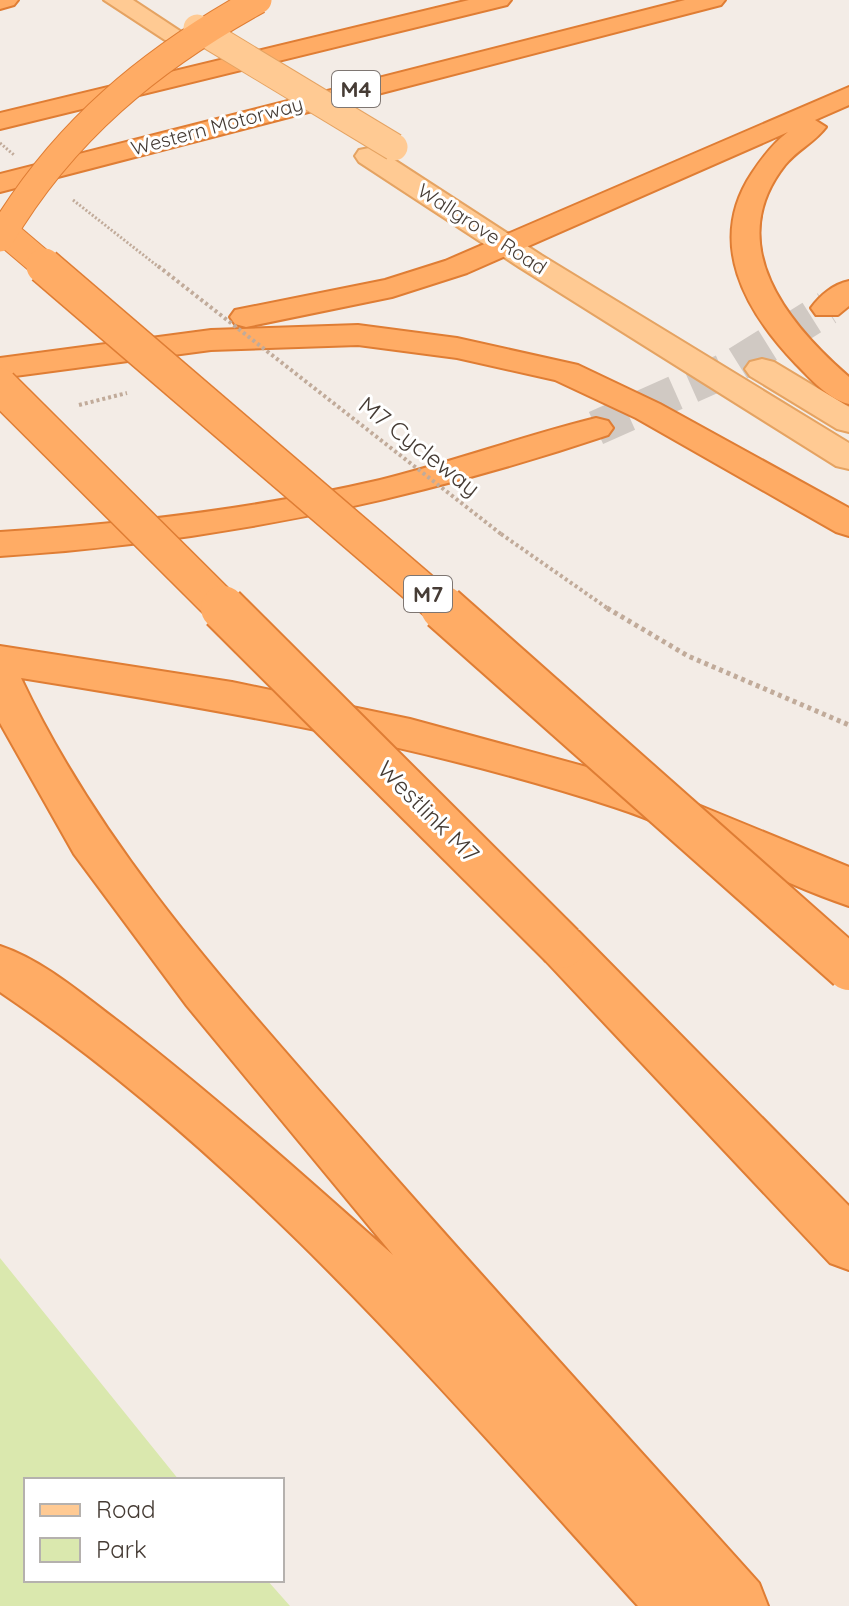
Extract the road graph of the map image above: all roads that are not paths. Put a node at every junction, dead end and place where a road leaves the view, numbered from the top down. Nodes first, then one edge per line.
1 (6, 0) edge
2 (116, 0) edge
3 (151, 0) edge
4 (258, 0) edge
5 (499, 0) edge
6 (713, 0) edge
7 (0, 2) edge
8 (186, 32) junction
9 (849, 95) edge
10 (819, 109) junction
11 (0, 121) edge
12 (0, 183) edge
13 (0, 228) edge
14 (0, 238) edge
15 (521, 239) junction
16 (32, 363) junction
17 (0, 368) edge
18 (0, 386) edge
19 (849, 394) edge
20 (849, 422) edge
21 (596, 428) tunnel mouth
22 (849, 458) edge
23 (849, 524) edge
24 (0, 544) edge
25 (0, 660) edge
26 (0, 677) edge
27 (849, 887) edge
28 (0, 966) edge
29 (849, 968) edge
30 (849, 1244) edge
31 (681, 1606) edge
32 (736, 1606) edge

1 - 7 highway
2 - 8 main road, Wallgrove Road
3 - 8 main road, Wallgrove Road
4 - 14 highway, bridge
5 - 11 highway, M4
6 - 12 highway, Western Motorway / M4
8 - 15 main road, Wallgrove Road
9 - 10 highway
10 - 15 highway
10 - 19 highway
13 - 29 highway, M7, bridge
15 - 16 highway
15 - 20 main road, Wallgrove Road
15 - 22 main road, Wallgrove Road
16 - 17 highway
16 - 23 highway
18 - 30 highway, Westlink M7, bridge
21 - 24 highway
25 - 27 highway
26 - 32 highway
28 - 31 highway

